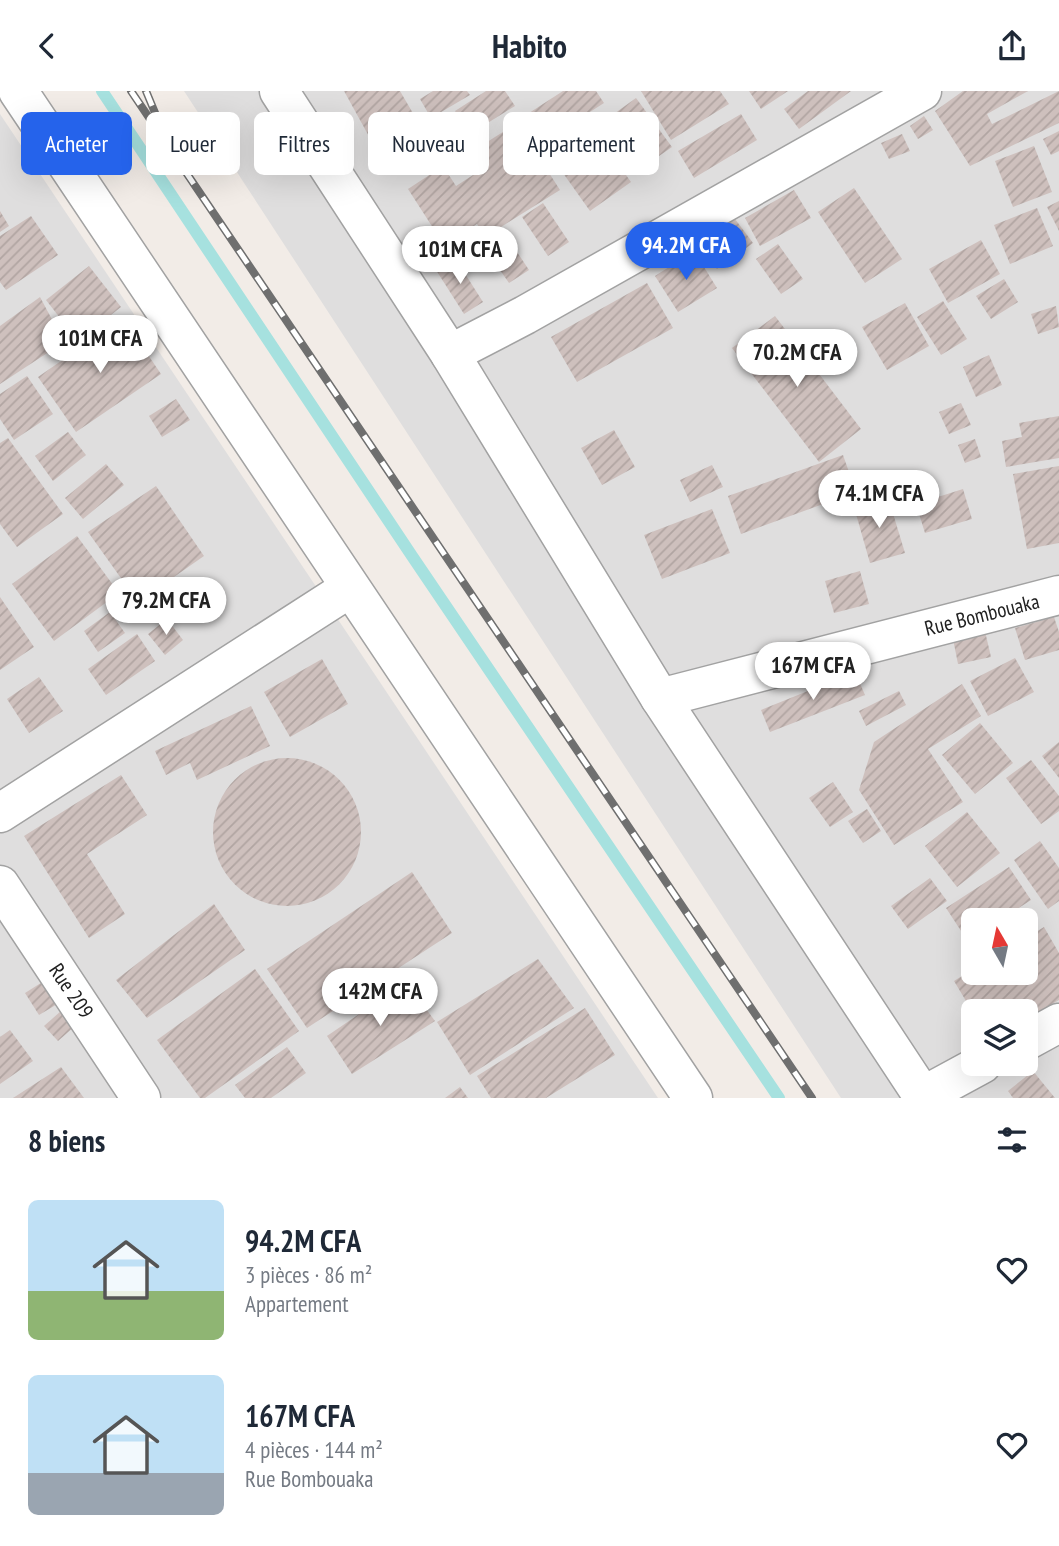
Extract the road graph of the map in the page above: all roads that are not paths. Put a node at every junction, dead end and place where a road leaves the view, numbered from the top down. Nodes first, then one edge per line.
1 (18, 91) edge
2 (279, 91) edge
3 (922, 91) edge
4 (450, 354) junction
5 (350, 588) junction
6 (1059, 596) edge
7 (660, 698) junction
8 (5, 798) edge
9 (0, 885) edge
10 (1059, 1023) edge
11 (1038, 1034) edge
12 (961, 1076) edge
13 (923, 1097) edge
14 (141, 1098) edge
15 (693, 1098) edge

1 - 5 street
2 - 4 street
3 - 4 street
4 - 7 street
5 - 8 street
5 - 15 street
6 - 7 street, Rue Bombouaka
7 - 13 street
9 - 14 street, Rue 209
10 - 11 street
12 - 13 street

